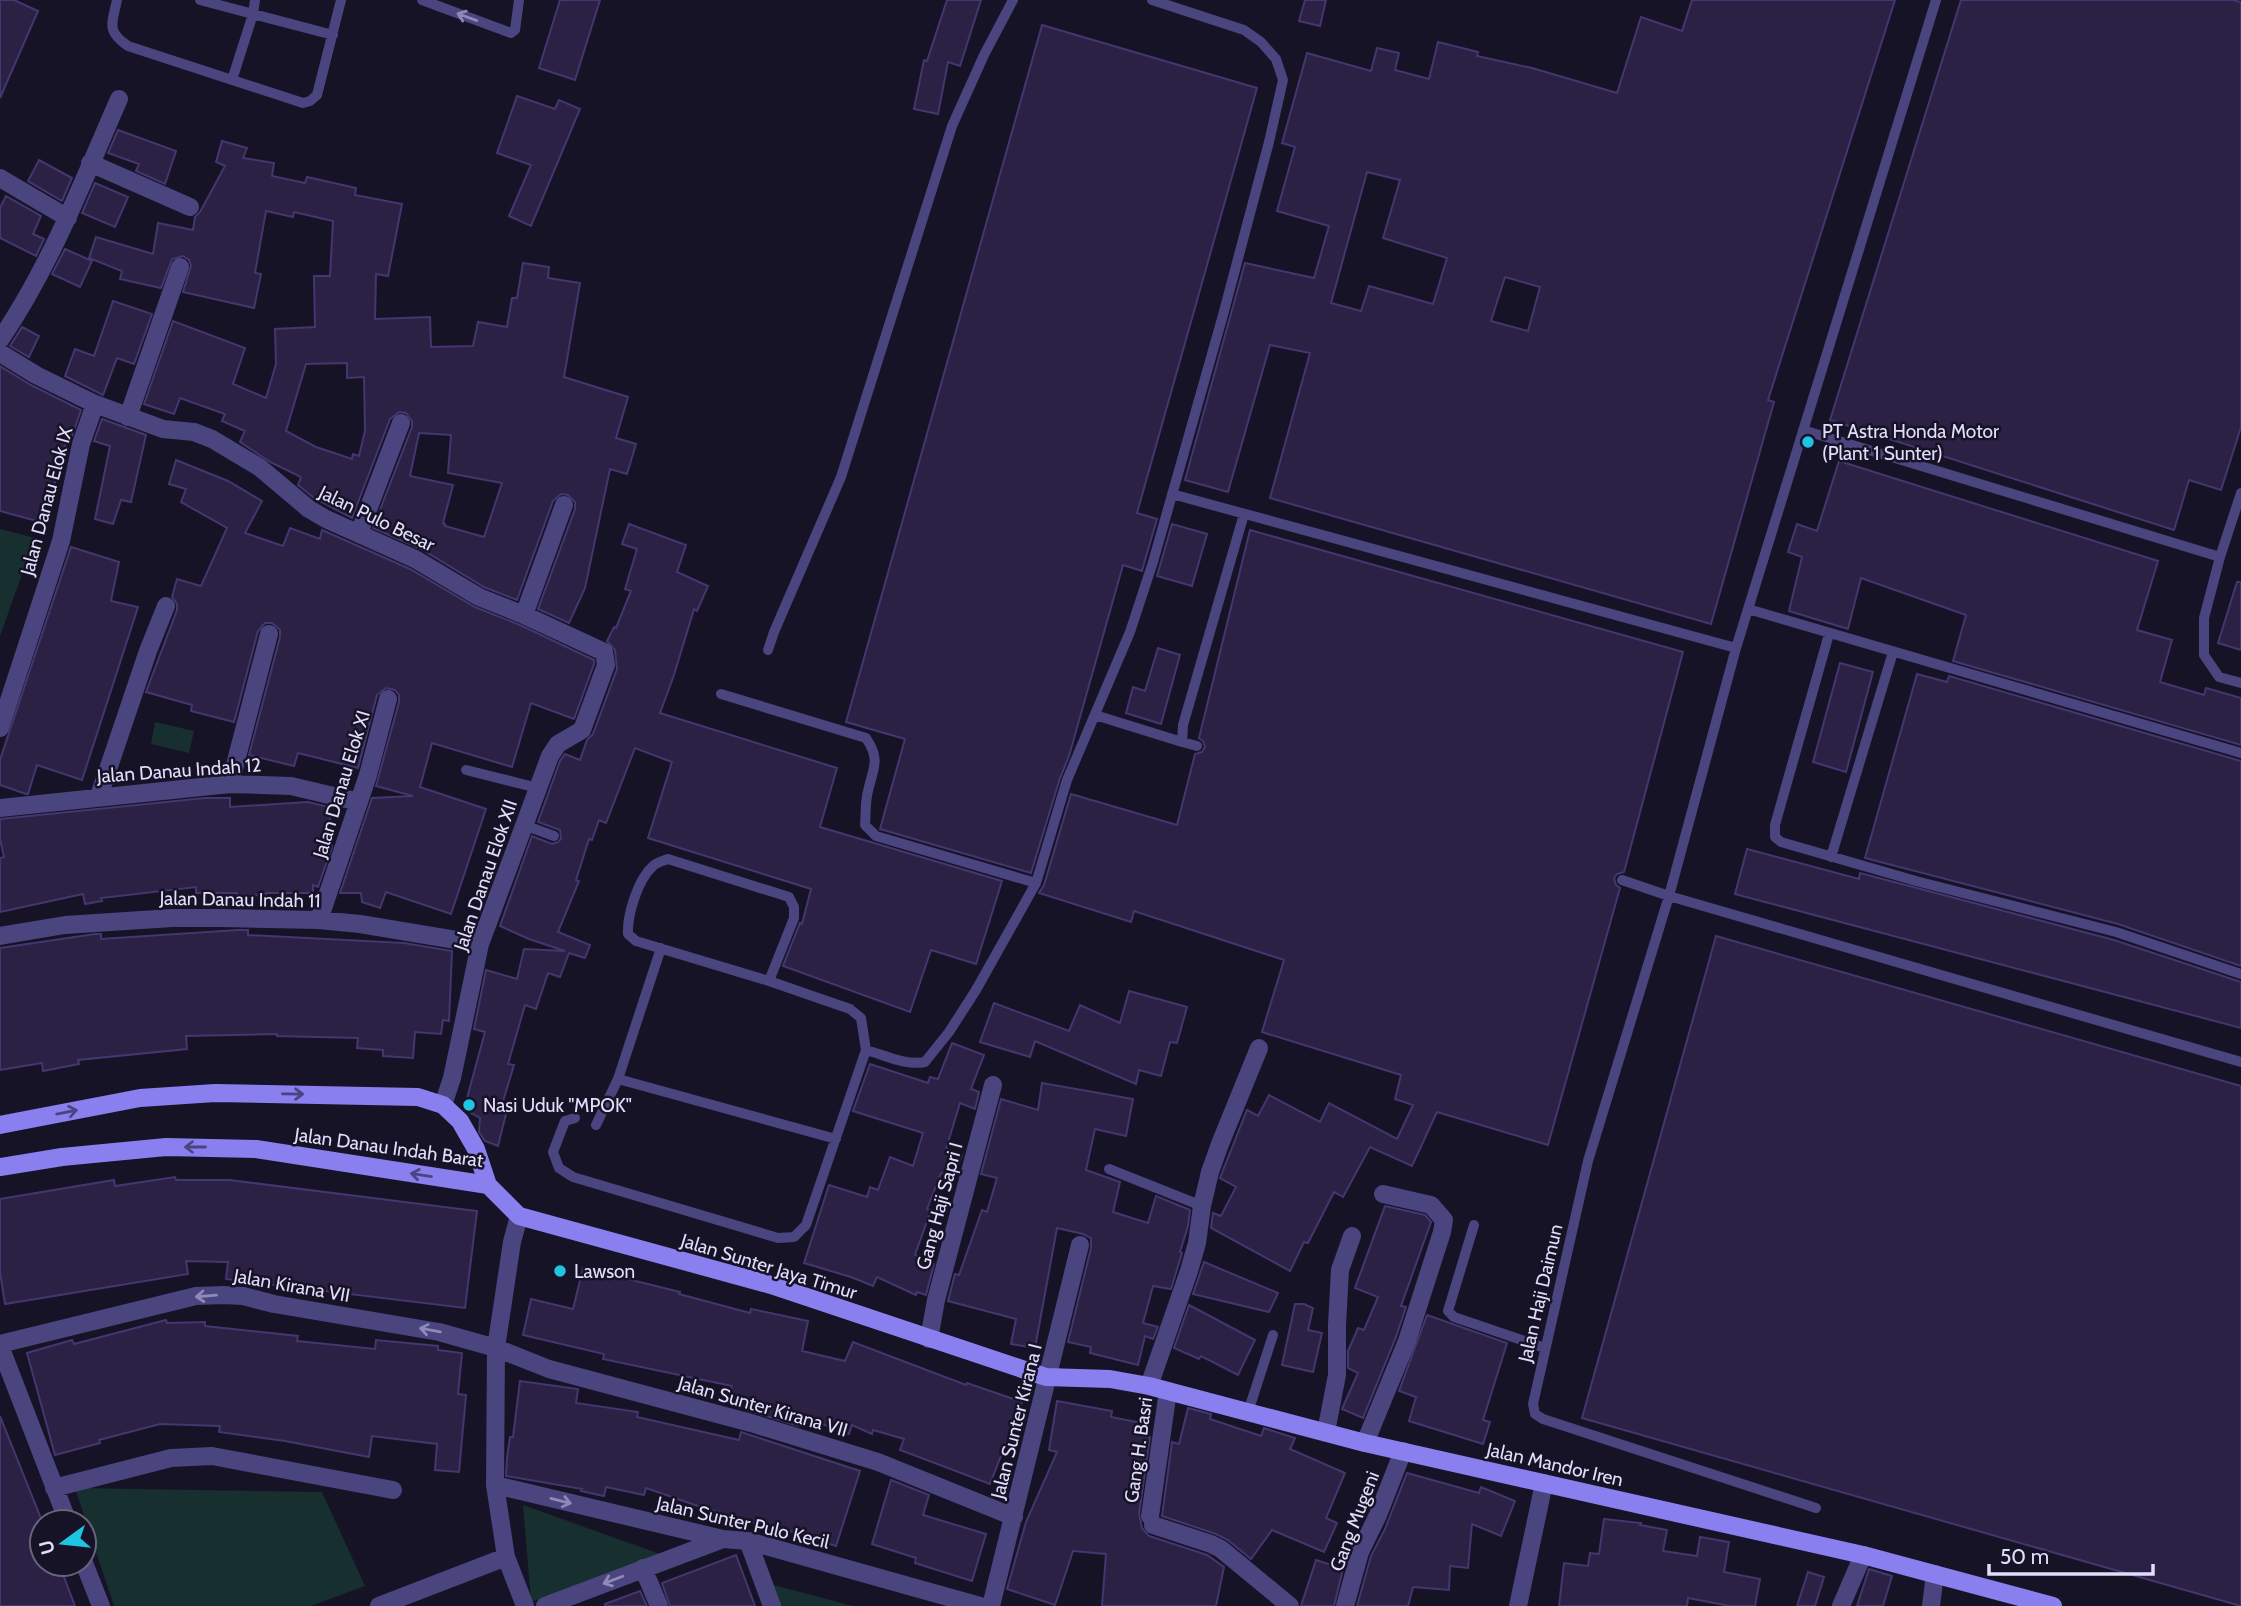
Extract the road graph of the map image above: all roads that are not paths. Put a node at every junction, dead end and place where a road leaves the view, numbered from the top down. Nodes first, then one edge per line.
1 (117, 0) edge
2 (200, 0) edge
3 (255, 0) edge
4 (341, 0) edge
5 (422, 0) edge
6 (519, 0) edge
7 (1013, 0) edge
8 (1152, 0) edge
9 (1936, 0) edge
10 (253, 14) junction
11 (333, 35) junction
12 (232, 80) junction
13 (119, 99) dead end
14 (90, 163) junction
15 (0, 178) edge
16 (190, 207) dead end
17 (68, 218) junction
18 (180, 267) dead end
19 (0, 340) edge
20 (0, 353) edge
21 (94, 404) junction
22 (128, 417) junction
23 (401, 423) dead end
24 (1803, 430) junction
25 (2241, 493) edge
26 (1172, 494) junction
27 (564, 505) dead end
28 (1244, 514) junction
29 (359, 533) junction
30 (2220, 557) junction
31 (166, 606) dead end
32 (1748, 609) junction
33 (523, 615) junction
34 (269, 634) dead end
35 (1829, 634) junction
36 (1736, 648) junction
37 (768, 650) dead end
38 (1893, 652) junction
39 (2241, 683) edge
40 (721, 694) dead end
41 (388, 699) dead end
42 (1096, 715) junction
43 (0, 728) edge
44 (1182, 742) junction
45 (558, 744) joint
46 (1197, 746) dead end
47 (2241, 753) edge
48 (466, 770) dead end
49 (230, 784) junction
50 (538, 788) junction
51 (99, 796) junction
52 (359, 802) junction
53 (0, 808) edge
54 (524, 825) junction
55 (554, 836) dead end
56 (1831, 857) junction
57 (1622, 880) dead end
58 (1036, 883) junction
59 (1669, 896) junction
60 (319, 920) junction
61 (0, 936) edge
62 (480, 944) junction
63 (661, 948) junction
64 (2241, 974) edge
65 (769, 981) junction
66 (1259, 1048) dead end
67 (866, 1049) junction
68 (2241, 1062) edge
69 (618, 1079) junction
70 (993, 1085) dead end
71 (443, 1105) junction
72 (575, 1118) dead end
73 (0, 1125) edge
74 (596, 1125) dead end
75 (836, 1139) junction
76 (0, 1167) edge
77 (1109, 1169) dead end
78 (488, 1185) junction
79 (1384, 1194) dead end
80 (1202, 1206) junction
81 (519, 1216) junction
82 (1475, 1226) dead end
83 (1352, 1236) dead end
84 (1080, 1245) dead end
85 (1273, 1335) dead end
86 (929, 1339) junction
87 (0, 1345) edge
88 (496, 1348) junction
89 (1545, 1348) junction
90 (1046, 1377) junction
91 (1149, 1386) junction
92 (1168, 1391) junction
93 (1248, 1412) junction
94 (1325, 1433) junction
95 (1366, 1443) junction
96 (1403, 1451) junction
97 (1544, 1483) junction
98 (495, 1485) junction
99 (54, 1488) junction
100 (393, 1490) dead end
101 (62, 1508) edge
102 (1816, 1508) dead end
103 (1014, 1517) junction
104 (723, 1539) junction
105 (748, 1541) junction
106 (1863, 1555) junction
107 (506, 1557) junction
108 (643, 1568) junction
109 (1935, 1574) junction
110 (90, 1578) edge
111 (101, 1606) edge
112 (379, 1606) edge
113 (525, 1606) edge
114 (545, 1606) edge
115 (659, 1606) edge
116 (772, 1606) edge
117 (980, 1606) edge
118 (991, 1606) edge
119 (1290, 1606) edge
120 (1345, 1606) edge
121 (1518, 1606) edge
122 (1841, 1606) edge
123 (1931, 1606) edge
124 (2053, 1606) edge

1 - 12 lane
2 - 10 lane
3 - 10 lane
4 - 11 lane
6 -> 5 lane
7 - 37 lane
8 - 26 lane
9 - 24 lane, Jalan Haji Daimun
10 - 11 lane
10 - 12 lane
11 - 12 lane
13 - 14 street
14 - 16 street
14 - 17 street
15 - 17 street
17 - 19 street
18 - 22 street
20 - 21 street, Jalan Pulo Besar
21 - 22 street, Jalan Pulo Besar
21 - 43 street, Jalan Danau Elok IX
22 - 29 street, Jalan Pulo Besar
23 - 29 street
24 - 30 lane
24 - 32 lane, Jalan Haji Daimun
25 - 30 lane
26 - 28 lane
26 - 42 lane
27 - 33 street
28 - 36 lane
28 - 44 lane
29 - 33 street, Jalan Pulo Besar
30 - 39 lane
31 - 51 street
32 - 35 lane
32 - 36 lane, Jalan Haji Daimun
33 - 45 street, Jalan Pulo Besar
34 - 49 street
35 - 38 lane
35 - 56 lane
36 - 59 lane, Jalan Haji Daimun
38 - 47 lane
38 - 56 lane
40 - 58 lane
41 - 52 street, Jalan Danau Elok XI
42 - 44 lane
42 - 58 lane
44 - 46 lane
45 - 50 street, Jalan Danau Elok XII
48 - 50 lane
49 - 51 street, Jalan Danau Indah 12
49 - 52 street, Jalan Danau Indah 12
50 - 54 street, Jalan Danau Elok XII
51 - 53 street, Jalan Danau Indah 12
52 - 60 street, Jalan Danau Elok XI
54 - 55 lane
54 - 62 street, Jalan Danau Elok XII
56 - 64 lane
57 - 59 lane
58 - 67 lane
59 - 68 lane
59 - 89 lane, Jalan Haji Daimun
60 - 61 street, Jalan Danau Indah 11
60 - 62 street, Jalan Danau Indah 11
62 - 71 street, Jalan Danau Elok XII
63 - 65 lane
63 - 65 lane
63 - 69 lane
65 - 67 lane
66 - 80 street
67 - 75 lane
69 - 74 lane
69 - 75 lane
70 - 86 street, Gang Haji Sapri I
73 -> 71 street, Jalan Danau Indah Barat
71 - 78 street, Jalan Danau Indah Barat
72 - 75 lane
78 -> 76 street, Jalan Danau Indah Barat
77 - 80 lane
78 - 81 street, Jalan Sunter Jaya Timur
79 - 95 street
80 - 91 street
81 - 86 street, Jalan Sunter Jaya Timur
81 - 88 street
82 - 89 lane
83 - 94 street
84 - 90 street, Jalan Sunter Kirana I
85 - 93 lane
86 - 90 street, Jalan Sunter Jaya Timur
88 -> 87 street, Jalan Kirana VII
87 - 99 street
88 - 98 street
88 - 103 street, Jalan Sunter Kirana VII
89 - 102 lane, Jalan Haji Daimun
90 - 91 street, Jalan Mandor Iren
90 - 103 street, Jalan Sunter Kirana I
91 - 92 street, Jalan Mandor Iren
92 - 93 street, Jalan Mandor Iren
92 - 119 street, Gang H. Basri
93 - 94 street, Jalan Mandor Iren
94 - 95 street, Jalan Mandor Iren
95 - 96 street, Jalan Mandor Iren
96 - 97 street, Jalan Mandor Iren
96 - 120 street, Gang Mugeni
97 - 106 street, Jalan Mandor Iren
97 - 121 street
98 -> 104 street, Jalan Sunter Pulo Kecil
98 - 107 street
99 - 100 street
99 - 101 street
103 - 118 street, Jalan Sunter Kirana I
104 - 105 street, Jalan Sunter Pulo Kecil
104 - 108 street
105 - 116 street
105 - 117 street, Jalan Sunter Pulo Kecil
106 - 109 street, Jalan Mandor Iren
106 - 122 street
107 - 112 street
107 - 113 street
108 -> 114 street
108 - 115 street
109 - 123 street
109 - 124 street, Jalan Mandor Iren
110 - 111 street

